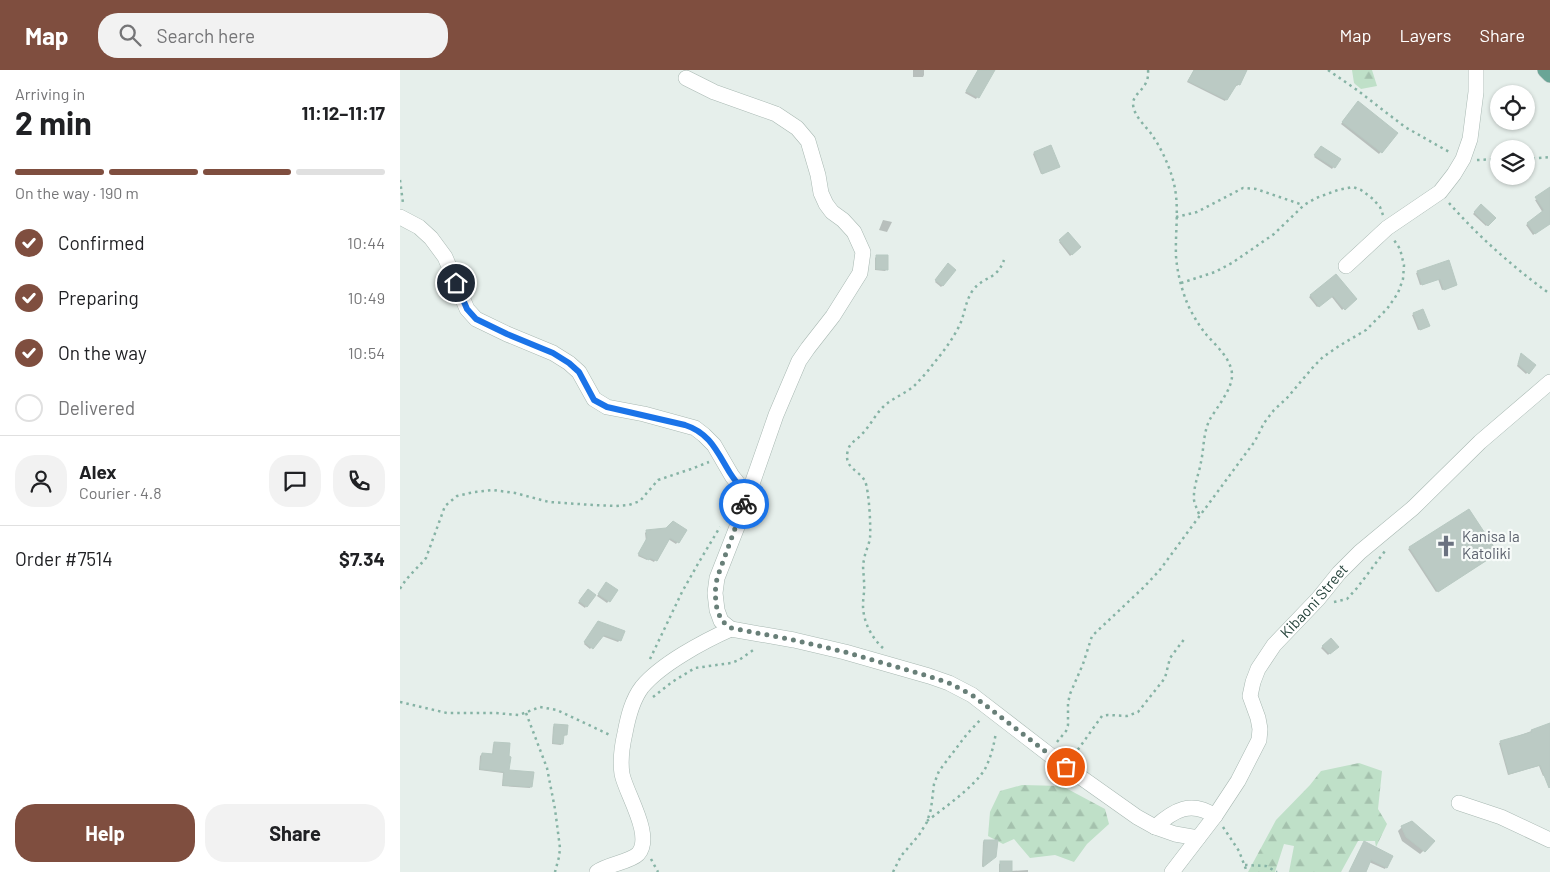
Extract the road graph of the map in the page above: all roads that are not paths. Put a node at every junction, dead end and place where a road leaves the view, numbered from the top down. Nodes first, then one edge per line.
1 (1476, 70) edge
2 (1545, 70) edge
3 (1550, 75) edge
4 (686, 78) dead end
5 (402, 218) edge
6 (1346, 266) dead end
7 (1550, 382) edge
8 (747, 495) junction
9 (731, 628) junction
10 (1459, 803) dead end
11 (1215, 816) junction
12 (1155, 828) junction
13 (1198, 838) junction
14 (1550, 840) edge
15 (597, 872) edge
16 (1172, 872) edge

1 - 6 street
2 - 3 main road
4 - 8 street
5 - 8 street
7 - 11 street, Kibaoni Street
8 - 9 street
9 - 12 street
9 - 15 street
10 - 14 street
11 - 12 street
11 - 13 street, Kibaoni Street
12 - 13 street
13 - 16 street, Kibaoni Street

